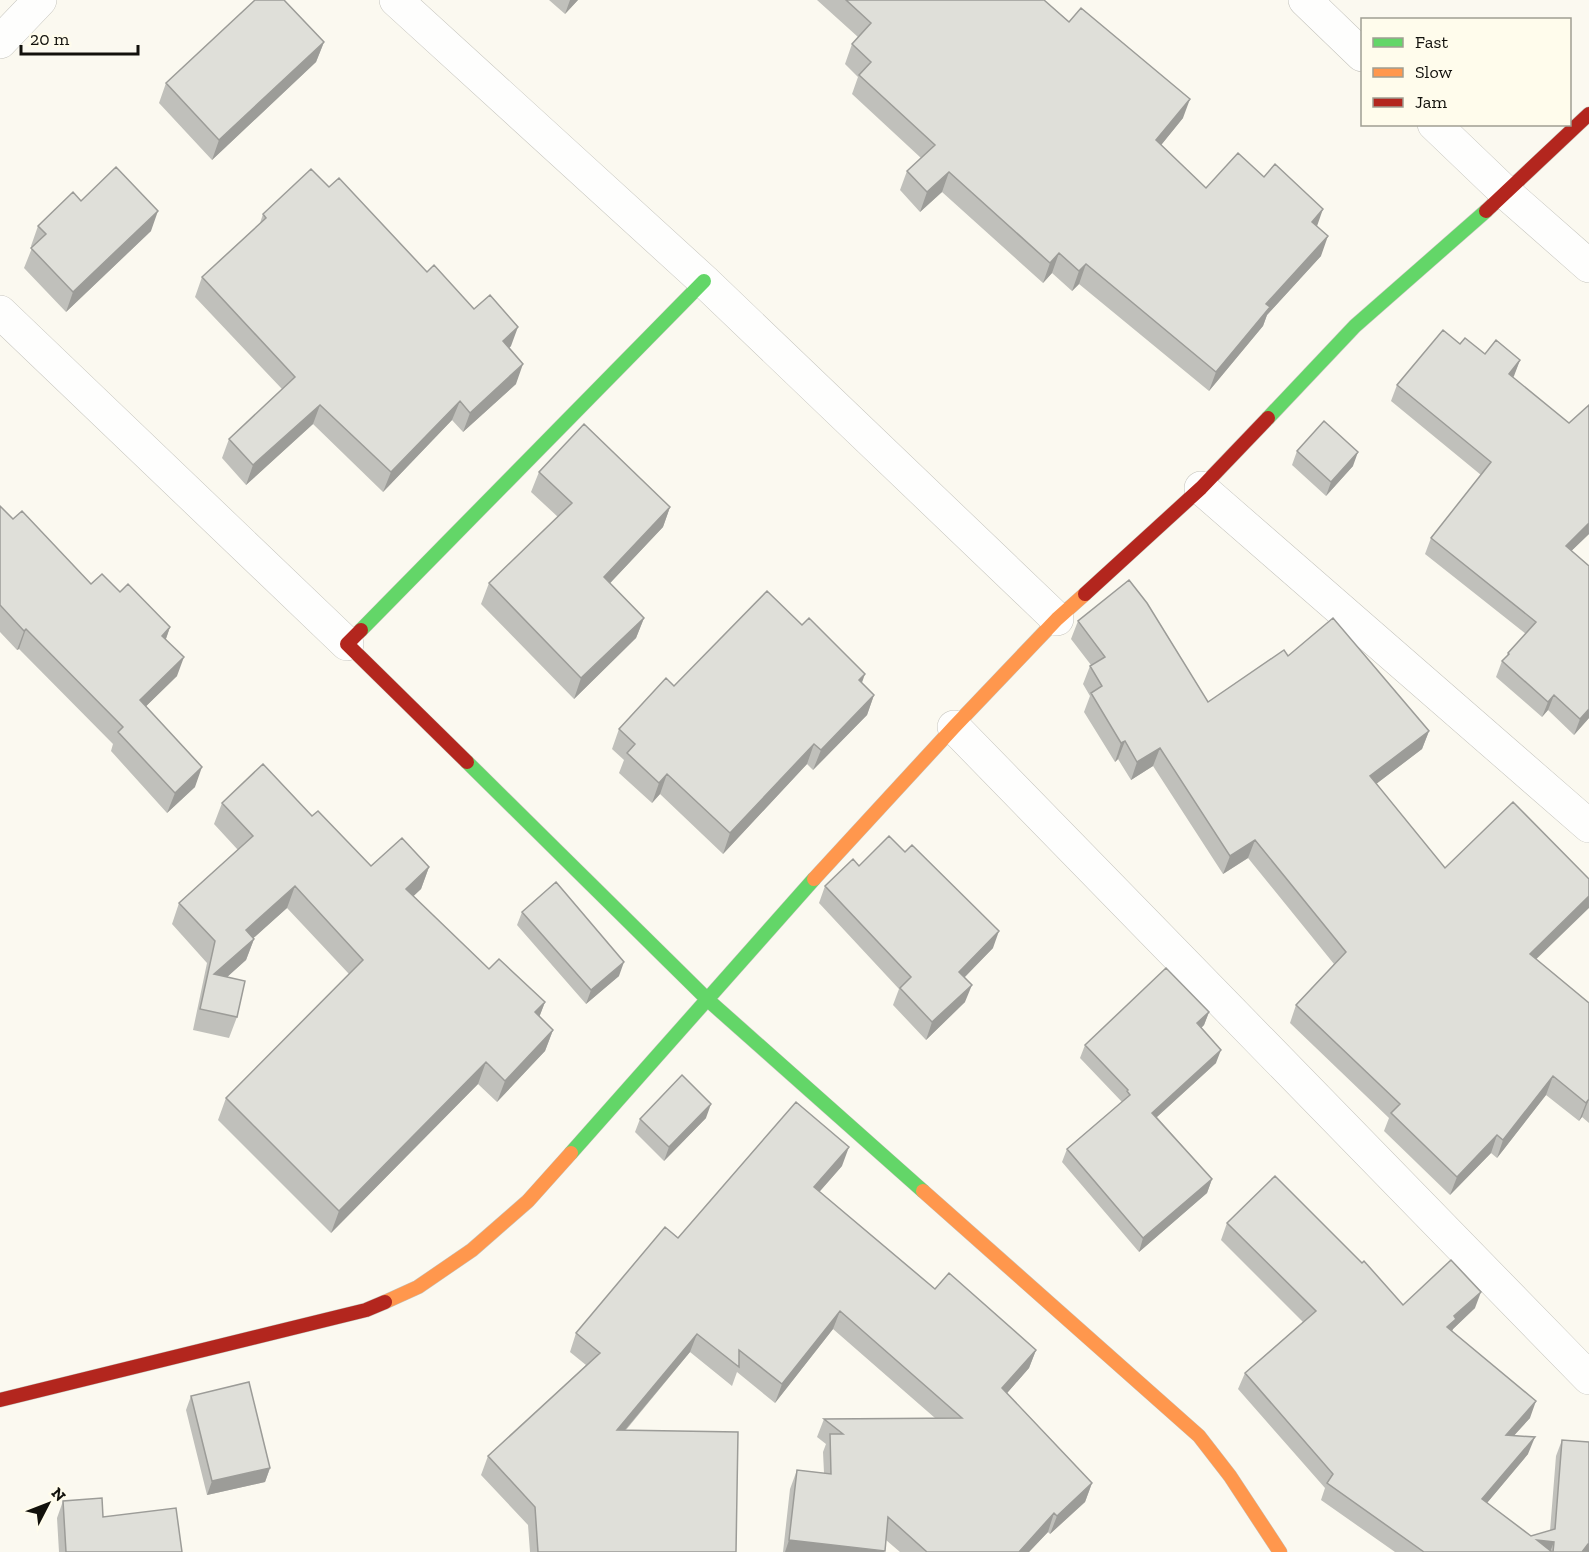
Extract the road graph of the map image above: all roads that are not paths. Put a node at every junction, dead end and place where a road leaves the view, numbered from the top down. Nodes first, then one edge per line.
1 (40, 0) edge
2 (396, 0) edge
3 (1305, 0) edge
4 (0, 42) edge
5 (1361, 55) edge
6 (1589, 114) edge
7 (1436, 126) edge
8 (1506, 193) junction
9 (1589, 266) edge
10 (704, 281) junction
11 (0, 312) edge
12 (1202, 488) junction
13 (1057, 619) junction
14 (347, 644) junction
15 (954, 727) junction
16 (1589, 826) edge
17 (708, 1000) junction
18 (1589, 1378) edge
19 (0, 1400) edge
20 (1280, 1552) edge

1 - 4 street
2 - 10 street
3 - 5 street
6 - 8 street
7 - 8 street
8 - 9 street
8 - 12 street
10 - 13 street
10 - 14 street
11 - 14 street
12 - 13 street
12 - 16 street
13 - 15 street
14 - 17 street
15 - 17 street
15 - 18 street
17 - 19 street
17 - 20 street

